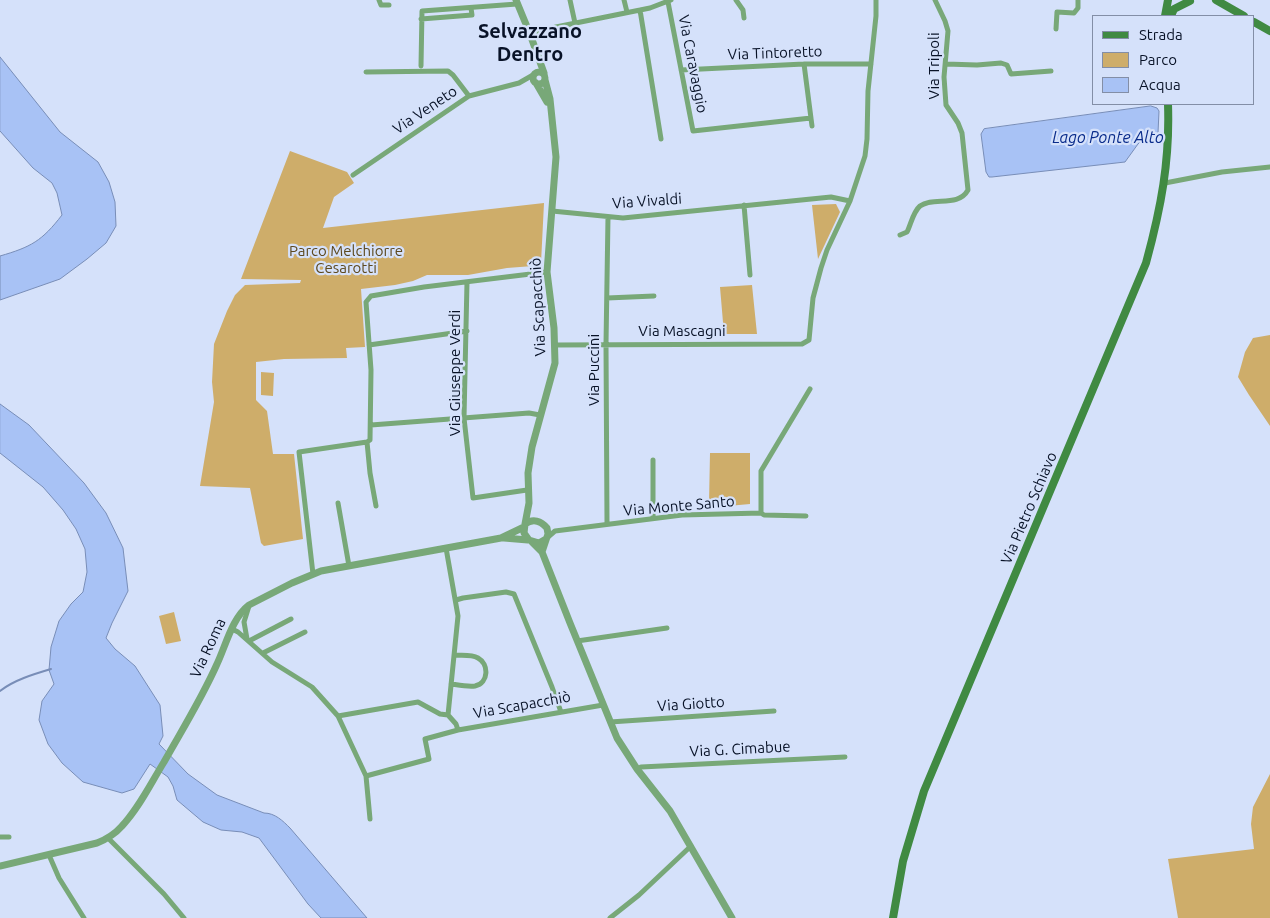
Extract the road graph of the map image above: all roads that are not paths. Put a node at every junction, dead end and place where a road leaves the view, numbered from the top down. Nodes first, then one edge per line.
1 (380, 0) edge
2 (570, 0) edge
3 (624, 0) edge
4 (736, 0) edge
5 (876, 0) edge
6 (935, 0) edge
7 (1078, 0) edge
8 (1168, 0) edge
9 (1186, 0) edge
10 (1192, 0) edge
11 (1216, 0) edge
12 (669, 1) edge
13 (516, 2) edge
14 (389, 5) dead end
15 (640, 10) junction
16 (627, 12) junction
17 (1165, 15) edge
18 (1171, 15) edge
19 (1242, 15) edge
20 (744, 18) dead end
21 (575, 23) junction
22 (1255, 23) edge
23 (1056, 29) dead end
24 (1270, 31) edge
25 (530, 34) junction
26 (536, 54) junction
27 (804, 64) junction
28 (871, 64) junction
29 (946, 64) junction
30 (421, 66) dead end
31 (681, 70) junction
32 (1051, 71) dead end
33 (366, 72) dead end
34 (534, 74) junction
35 (544, 76) junction
36 (519, 83) junction
37 (536, 83) junction
38 (469, 96) junction
39 (1168, 105) edge
40 (550, 107) junction
41 (811, 118) junction
42 (812, 126) dead end
43 (661, 139) dead end
44 (1270, 167) edge
45 (353, 175) dead end
46 (1165, 183) junction
47 (850, 201) junction
48 (744, 206) junction
49 (552, 211) junction
50 (608, 217) junction
51 (900, 235) dead end
52 (547, 272) junction
53 (750, 275) dead end
54 (467, 282) junction
55 (654, 296) dead end
56 (607, 298) junction
57 (466, 331) junction
58 (555, 344) junction
59 (606, 344) junction
60 (369, 345) junction
61 (810, 389) dead end
62 (540, 415) junction
63 (464, 418) junction
64 (371, 425) junction
65 (367, 442) junction
66 (653, 460) dead end
67 (528, 490) junction
68 (338, 503) dead end
69 (529, 503) junction
70 (376, 506) dead end
71 (761, 512) junction
72 (806, 516) dead end
73 (654, 518) junction
74 (538, 522) junction
75 (607, 524) junction
76 (525, 526) junction
77 (547, 528) junction
78 (555, 531) junction
79 (501, 538) junction
80 (547, 538) junction
81 (531, 541) junction
82 (446, 548) junction
83 (542, 552) junction
84 (349, 566) junction
85 (312, 574) junction
86 (456, 600) junction
87 (249, 605) junction
88 (237, 619) junction
89 (291, 619) dead end
90 (232, 628) junction
91 (667, 628) dead end
92 (245, 630) junction
93 (305, 632) dead end
94 (248, 640) junction
95 (576, 640) junction
96 (263, 654) junction
97 (454, 655) junction
98 (451, 684) junction
99 (603, 705) junction
100 (562, 712) junction
101 (774, 712) dead end
102 (448, 715) junction
103 (338, 716) junction
104 (610, 722) junction
105 (458, 730) junction
106 (845, 757) dead end
107 (637, 769) junction
108 (366, 776) junction
109 (370, 819) dead end
110 (0, 836) edge
111 (111, 836) junction
112 (9, 838) dead end
113 (691, 846) junction
114 (50, 855) junction
115 (0, 866) edge
116 (84, 918) edge
117 (184, 918) edge
118 (610, 918) edge
119 (732, 918) edge
120 (893, 918) edge

1 - 14 street
2 - 21 street
3 - 16 street
4 - 20 street
5 - 28 street
6 - 29 street, Via Tripoli
7 - 23 street
8 - 17 main road
9 - 10 main road
10 - 18 main road
11 - 19 main road
12 - 15 street
12 - 31 street, Via Caravaggio
13 - 25 street, Via Scapacchiò
13 - 30 street
15 - 16 street
15 - 43 street
16 - 21 street
21 - 25 street
22 - 24 main road
25 - 26 street, Via Scapacchiò
26 - 34 street, Via Scapacchiò
26 - 35 street, Via Scapacchiò
27 - 28 street, Via Tintoretto
27 - 31 street, Via Tintoretto
27 - 41 street
28 - 47 street
29 - 32 street
29 - 51 street, Via Tripoli
31 - 41 street, Via Caravaggio
33 - 38 street
34 - 35 street
34 - 36 street, Via Veneto
34 - 37 street, Via Scapacchiò
35 - 37 street
35 - 40 street, Via Scapacchiò
36 - 37 street, Via Veneto
36 - 38 street, Via Veneto
37 - 40 street, Via Scapacchiò
38 - 45 street, Via Veneto
39 - 46 main road, Via Pietro Schiavo
40 - 49 street, Via Scapacchiò
41 - 42 street
44 - 46 street
46 - 120 main road, Via Pietro Schiavo
47 - 48 street, Via Vivaldi
47 - 59 street, Via Mascagni
48 - 50 street, Via Vivaldi
48 - 53 street
49 - 50 street, Via Vivaldi
49 - 52 street, Via Scapacchiò
50 - 56 street, Via Puccini
52 - 54 street
52 - 58 street, Via Scapacchiò
54 - 57 street, Via Giuseppe Verdi
54 - 60 street
55 - 56 street
56 - 59 street, Via Puccini
57 - 60 street
57 - 63 street, Via Giuseppe Verdi
58 - 59 street, Via Mascagni
58 - 62 street, Via Scapacchiò
59 - 75 street, Via Puccini
60 - 64 street
61 - 71 street
62 - 63 street
62 - 67 street, Via Scapacchiò
63 - 64 street
63 - 67 street, Via Giuseppe Verdi
64 - 65 street
65 - 70 street
65 - 85 street
66 - 73 street
67 - 69 street, Via Scapacchiò
68 - 84 street
69 - 74 street, Via Scapacchiò
69 - 76 street, Via Scapacchiò
71 - 72 street, Via Monte Santo
71 - 73 street, Via Monte Santo
73 - 75 street, Via Monte Santo
74 - 76 street
74 - 77 street
75 - 78 street, Via Monte Santo
76 - 79 street, Via Roma
76 - 81 street
77 - 78 street, Via Monte Santo
77 - 80 street
78 - 80 street
79 - 81 street, Via Roma
79 - 82 street, Via Roma
80 - 81 street
80 - 83 street
81 - 83 street
82 - 84 street, Via Roma
82 - 86 street
83 - 95 street
84 - 85 street, Via Roma
85 - 87 street, Via Roma
86 - 97 street
86 - 100 street
87 - 88 street, Via Roma
87 - 92 street
88 - 90 street, Via Roma
88 - 92 street
89 - 94 street
90 - 94 street
90 - 111 street, Via Roma
91 - 95 street
92 - 94 street
93 - 96 street
94 - 96 street
95 - 99 street
96 - 103 street
97 - 98 street
97 - 98 street
98 - 102 street
99 - 100 street, Via Scapacchiò
99 - 104 street
100 - 105 street, Via Scapacchiò
101 - 104 street, Via Giotto
102 - 103 street
102 - 105 street, Via Scapacchiò
103 - 108 street
104 - 107 street
105 - 108 street
106 - 107 street, Via G. Cimabue
107 - 113 street
108 - 109 street
110 - 112 street
111 - 114 street
111 - 117 street
113 - 118 street
113 - 119 street
114 - 115 street
114 - 116 street

